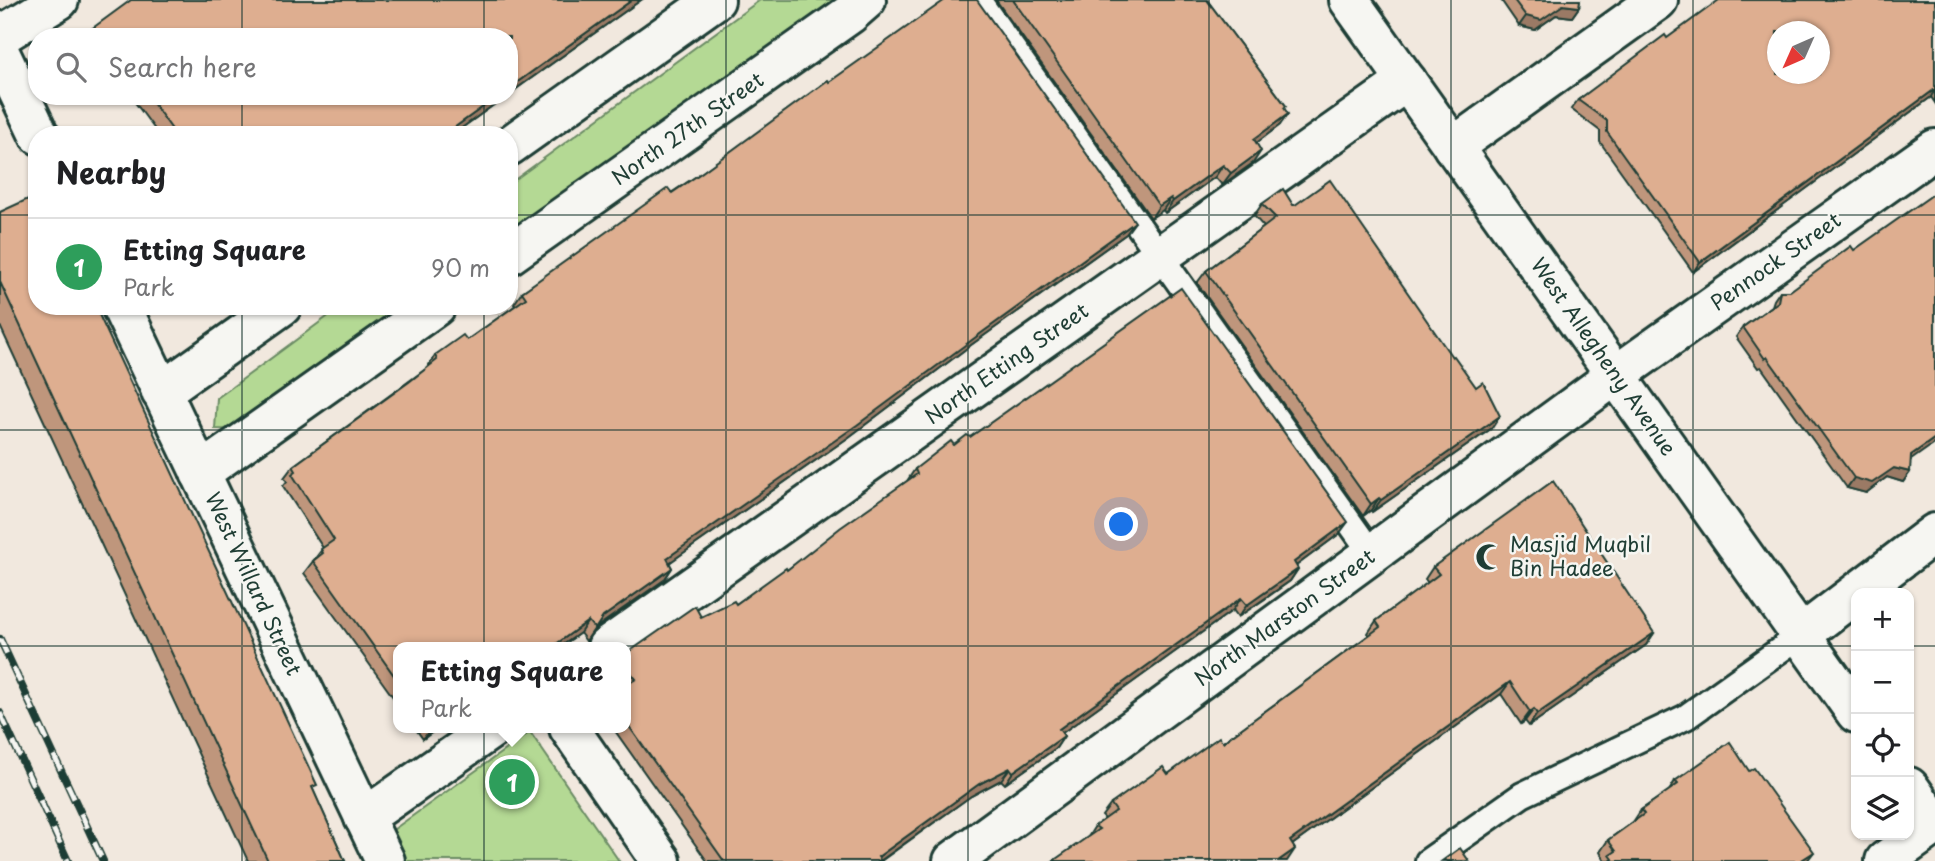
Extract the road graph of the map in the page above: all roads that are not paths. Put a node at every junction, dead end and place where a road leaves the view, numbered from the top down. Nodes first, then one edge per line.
1 (59, 0) edge
2 (715, 0) edge
3 (866, 0) edge
4 (978, 0) edge
5 (1349, 0) edge
6 (1658, 0) edge
7 (0, 36) edge
8 (0, 54) edge
9 (1407, 81) junction
10 (35, 126) edge
11 (518, 139) edge
12 (1453, 146) junction
13 (1935, 149) edge
14 (518, 249) edge
15 (1159, 256) junction
16 (125, 315) edge
17 (269, 315) edge
18 (423, 315) edge
19 (1616, 374) junction
20 (161, 392) junction
21 (200, 473) junction
22 (1935, 533) edge
23 (1372, 554) junction
24 (1801, 635) junction
25 (614, 642) edge
26 (1851, 706) edge
27 (486, 733) edge
28 (572, 733) edge
29 (1914, 794) edge
30 (364, 818) junction
31 (1935, 825) edge
32 (385, 861) edge
33 (661, 861) edge
34 (953, 861) edge
35 (1428, 861) edge
36 (1885, 861) edge

1 - 7 street
2 - 11 street
3 - 14 street, North 27th Street
4 - 15 lane
5 - 9 street, West Allegheny Avenue
6 - 12 street
8 - 10 street
9 - 12 street, West Allegheny Avenue
9 - 15 street, North Etting Street
12 - 19 street, West Allegheny Avenue
13 - 19 street, Pennock Street
15 - 23 lane
15 - 25 street, North Etting Street
16 - 20 street, West Willard Street
17 - 20 street
18 - 21 street
19 - 23 street, North Marston Street
19 - 24 street, West Allegheny Avenue
20 - 21 street, West Willard Street
21 - 30 street, West Willard Street
22 - 24 street
23 - 34 street, North Marston Street
24 - 26 street, West Allegheny Avenue
24 - 35 lane
27 - 30 street
28 - 33 street
29 - 31 street
30 - 32 street, West Willard Street
31 - 36 street

